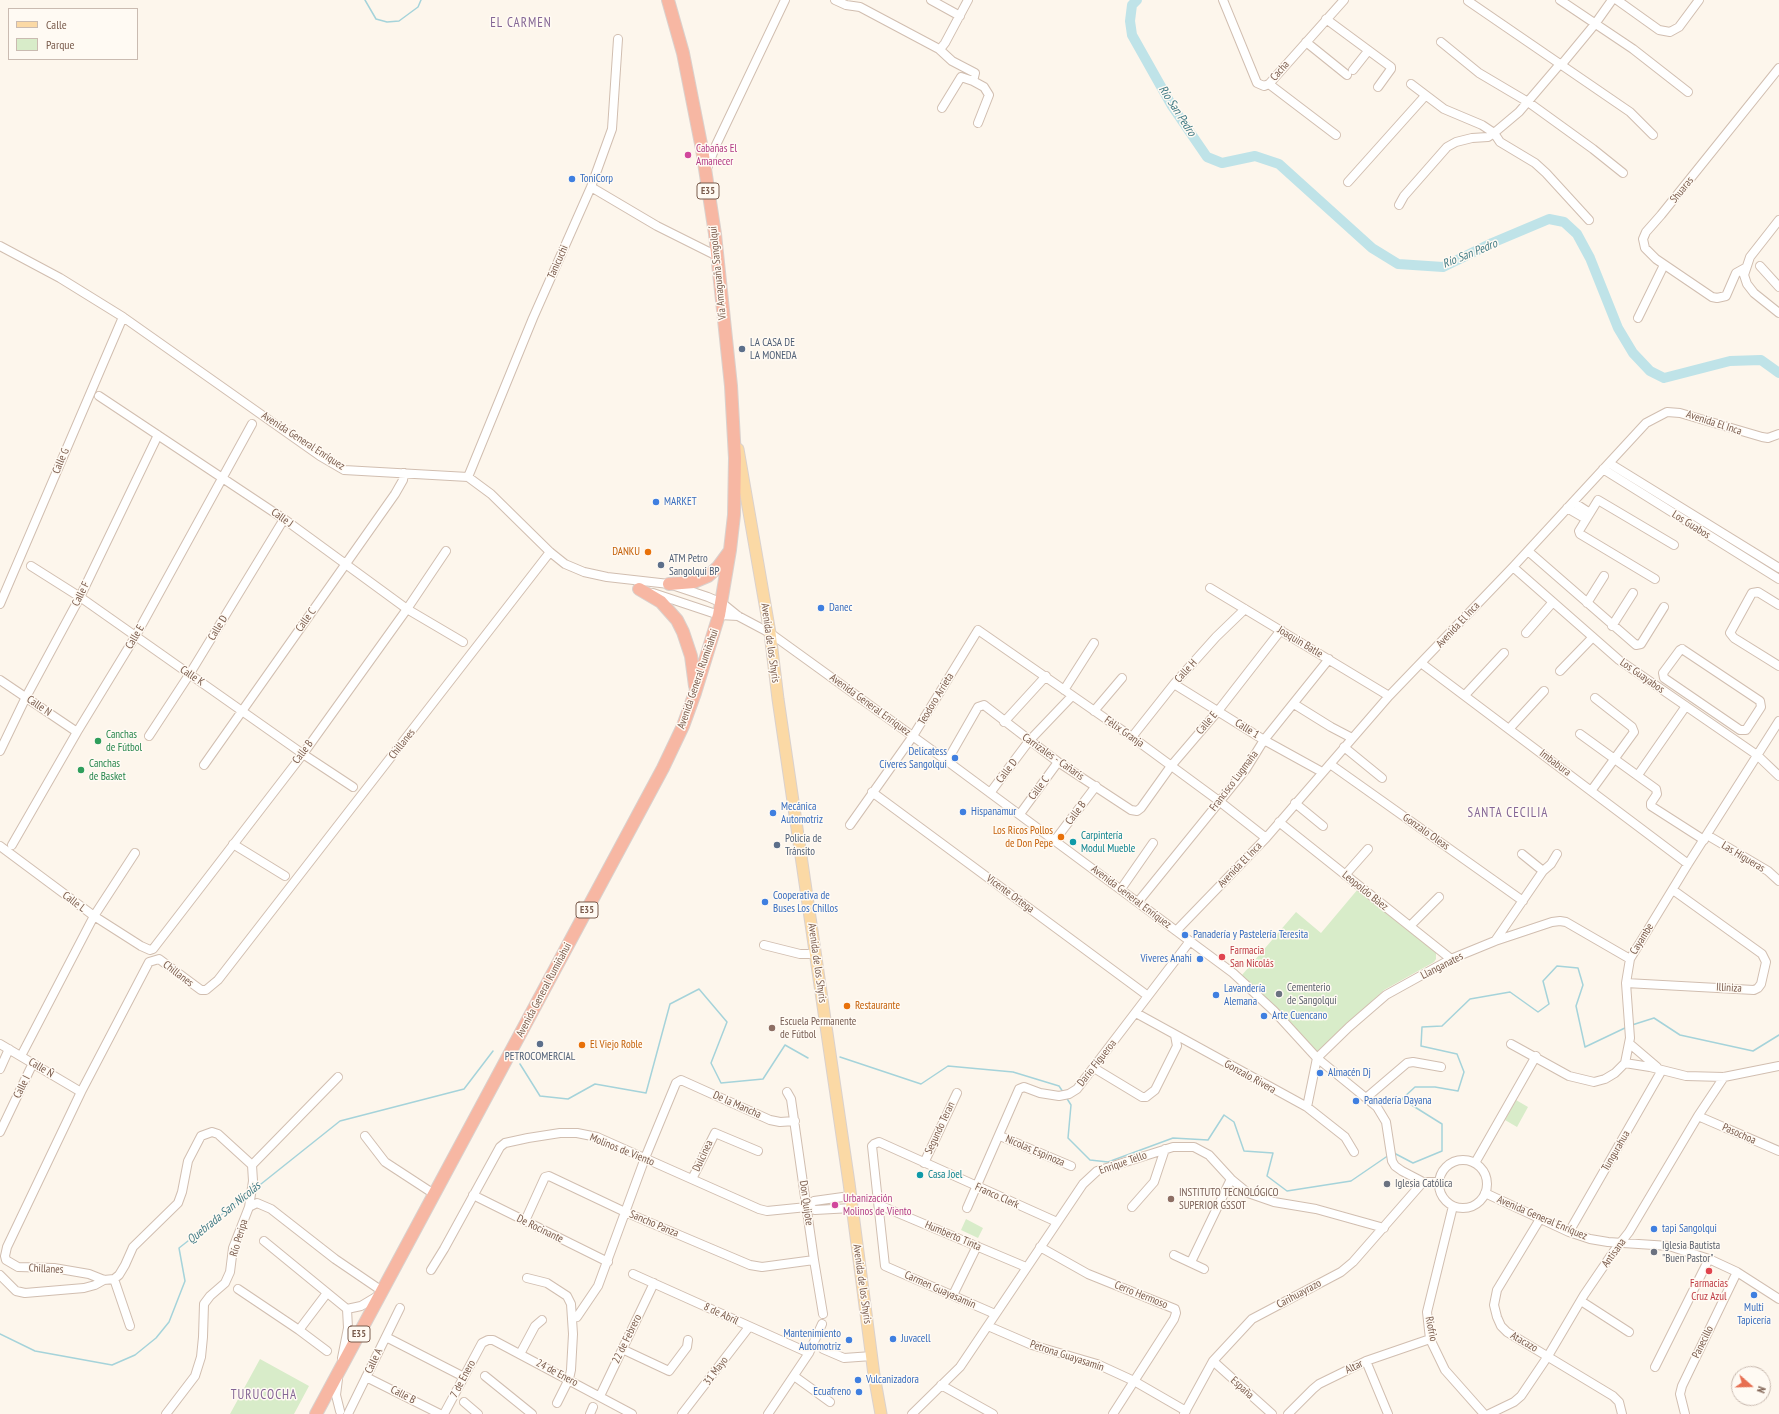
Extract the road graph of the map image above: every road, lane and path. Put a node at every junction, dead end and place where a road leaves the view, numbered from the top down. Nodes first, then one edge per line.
1 (668, 0) edge
2 (785, 0) edge
3 (835, 0) edge
4 (931, 0) edge
5 (968, 0) edge
6 (1223, 0) edge
7 (1344, 0) edge
8 (1560, 0) edge
9 (1612, 0) edge
10 (1617, 0) edge
11 (1699, 0) edge
12 (1468, 1) edge
13 (960, 16) junction
14 (1326, 19) junction
15 (1595, 24) junction
16 (618, 39) dead end
17 (1306, 42) junction
18 (1441, 42) dead end
19 (939, 49) junction
20 (1368, 51) junction
21 (1562, 64) junction
22 (1779, 68) edge
23 (973, 81) junction
24 (1269, 84) junction
25 (1411, 84) dead end
26 (1378, 87) dead end
27 (1688, 92) dead end
28 (1425, 96) junction
29 (1528, 102) junction
30 (942, 108) dead end
31 (978, 123) dead end
32 (1494, 134) junction
33 (1336, 135) dead end
34 (1653, 135) dead end
35 (705, 173) junction
36 (1623, 173) dead end
37 (1348, 182) dead end
38 (591, 186) junction
39 (1398, 205) dead end
40 (1590, 220) dead end
41 (1779, 220) edge
42 (0, 246) edge
43 (717, 256) junction
44 (1664, 265) junction
45 (1760, 266) dead end
46 (1746, 268) junction
47 (1779, 286) edge
48 (1779, 313) edge
49 (123, 317) junction
50 (1638, 318) dead end
51 (99, 396) dead end
52 (733, 418) junction
53 (252, 424) dead end
54 (1779, 434) edge
55 (158, 435) junction
56 (1606, 466) junction
57 (404, 473) junction
58 (468, 477) junction
59 (221, 478) junction
60 (1573, 502) junction
61 (1567, 508) junction
62 (1588, 516) junction
63 (284, 519) junction
64 (1674, 545) dead end
65 (730, 550) junction
66 (446, 551) dead end
67 (1528, 551) junction
68 (550, 552) junction
69 (345, 565) junction
70 (31, 566) dead end
71 (1512, 567) junction
72 (1779, 568) edge
73 (1604, 576) dead end
74 (618, 578) junction
75 (1655, 579) dead end
76 (1779, 579) edge
77 (669, 584) junction
78 (1210, 588) dead end
79 (639, 589) junction
80 (1633, 593) dead end
81 (80, 597) junction
82 (1553, 602) junction
83 (722, 603) junction
84 (1587, 603) junction
85 (0, 604) edge
86 (1779, 605) edge
87 (1664, 607) dead end
88 (407, 608) junction
89 (1245, 609) junction
90 (719, 615) junction
91 (738, 616) junction
92 (1612, 626) junction
93 (978, 630) joint
94 (1281, 630) junction
95 (770, 633) junction
96 (1526, 633) dead end
97 (136, 637) junction
98 (1593, 638) junction
99 (463, 642) dead end
100 (1094, 643) dead end
101 (1504, 653) dead end
102 (1329, 659) junction
103 (1421, 663) junction
104 (1779, 666) edge
105 (1560, 671) dead end
106 (189, 675) junction
107 (1046, 676) junction
108 (1122, 678) dead end
109 (0, 680) edge
110 (1174, 684) junction
111 (1064, 690) junction
112 (1544, 691) dead end
113 (696, 693) junction
114 (1465, 695) junction
115 (1072, 696) junction
116 (1389, 696) junction
117 (26, 697) junction
118 (1595, 698) dead end
119 (1700, 703) junction
120 (1294, 704) junction
121 (1686, 706) junction
122 (243, 711) junction
123 (1094, 711) junction
124 (1218, 711) junction
125 (1694, 712) junction
126 (1779, 721) edge
127 (1004, 722) junction
128 (1509, 729) junction
129 (77, 732) junction
130 (1580, 734) dead end
131 (150, 736) dead end
132 (914, 736) junction
133 (1132, 737) junction
134 (1352, 738) junction
135 (1264, 740) junction
136 (1029, 741) junction
137 (1344, 747) junction
138 (0, 751) edge
139 (303, 754) junction
140 (1757, 755) junction
141 (1616, 759) junction
142 (947, 761) junction
143 (1058, 762) junction
144 (1330, 764) junction
145 (204, 765) dead end
146 (1171, 766) junction
147 (1322, 772) junction
148 (1638, 775) junction
149 (1779, 776) edge
150 (1382, 778) dead end
151 (1096, 786) junction
152 (353, 787) dead end
153 (1591, 791) junction
154 (872, 792) junction
155 (990, 792) junction
156 (1219, 801) junction
157 (1295, 803) junction
158 (1131, 810) joint
159 (1020, 814) junction
160 (1279, 822) junction
161 (850, 825) dead end
162 (1323, 826) dead end
163 (1266, 838) junction
164 (1705, 838) junction
165 (1055, 840) junction
166 (1152, 843) dead end
167 (232, 844) junction
168 (0, 846) edge
169 (12, 846) dead end
170 (1368, 849) dead end
171 (135, 853) dead end
172 (1522, 854) dead end
173 (1557, 854) dead end
174 (1688, 864) junction
175 (1543, 871) junction
176 (1345, 875) junction
177 (285, 876) dead end
178 (1779, 880) edge
179 (1121, 889) junction
180 (1673, 890) junction
181 (1439, 897) dead end
182 (1522, 901) junction
183 (1138, 902) junction
184 (94, 916) junction
185 (1410, 926) junction
186 (1176, 931) junction
187 (1190, 941) junction
188 (1495, 941) junction
189 (764, 945) dead end
190 (153, 949) joint
191 (815, 954) junction
192 (1451, 959) junction
193 (1630, 959) junction
194 (1626, 983) junction
195 (1148, 996) junction
196 (1136, 1013) junction
197 (1175, 1035) junction
198 (1630, 1041) junction
199 (0, 1044) edge
200 (1511, 1044) dead end
201 (9, 1049) junction
202 (21, 1056) junction
203 (1536, 1056) junction
204 (1317, 1058) junction
205 (33, 1063) junction
206 (1625, 1063) junction
207 (1779, 1066) edge
208 (1441, 1067) dead end
209 (1094, 1068) junction
210 (0, 1069) edge
211 (1662, 1070) junction
212 (338, 1077) dead end
213 (1724, 1077) junction
214 (81, 1092) junction
215 (787, 1092) dead end
216 (957, 1093) dead end
217 (1366, 1098) junction
218 (1307, 1108) junction
219 (1698, 1116) junction
220 (795, 1121) junction
221 (0, 1132) edge
222 (365, 1136) dead end
223 (1000, 1136) junction
224 (1165, 1149) junction
225 (758, 1151) dead end
226 (1779, 1151) edge
227 (1354, 1152) dead end
228 (645, 1158) junction
229 (924, 1162) junction
230 (1475, 1163) junction
231 (252, 1165) junction
232 (1071, 1166) dead end
233 (692, 1179) junction
234 (1231, 1179) junction
235 (1423, 1182) junction
236 (1440, 1182) junction
237 (977, 1187) junction
238 (434, 1194) junction
239 (1485, 1194) junction
240 (473, 1195) junction
241 (850, 1196) junction
242 (879, 1205) junction
243 (1453, 1206) junction
244 (249, 1207) junction
245 (807, 1207) junction
246 (1132, 1207) dead end
247 (852, 1208) junction
248 (967, 1208) dead end
249 (625, 1212) junction
250 (1540, 1218) junction
251 (525, 1221) junction
252 (1057, 1222) junction
253 (1384, 1228) junction
254 (1569, 1232) junction
255 (264, 1241) dead end
256 (1621, 1242) junction
257 (977, 1246) junction
258 (1040, 1247) junction
259 (1174, 1255) dead end
260 (5, 1256) junction
261 (1709, 1259) junction
262 (814, 1260) junction
263 (608, 1262) junction
264 (1191, 1262) junction
265 (0, 1264) edge
266 (1026, 1267) junction
267 (1204, 1269) dead end
268 (431, 1270) dead end
269 (1736, 1272) junction
270 (633, 1274) dead end
271 (0, 1275) edge
272 (114, 1278) junction
273 (527, 1278) dead end
274 (104, 1280) junction
275 (654, 1283) junction
276 (238, 1289) dead end
277 (381, 1292) junction
278 (327, 1293) junction
279 (953, 1295) junction
280 (1779, 1300) edge
281 (1581, 1301) junction
282 (400, 1308) dead end
283 (347, 1309) junction
284 (823, 1314) dead end
285 (995, 1314) junction
286 (577, 1317) dead end
287 (542, 1320) dead end
288 (822, 1324) dead end
289 (130, 1326) dead end
290 (988, 1326) junction
291 (749, 1327) junction
292 (299, 1330) junction
293 (1629, 1332) dead end
294 (386, 1337) junction
295 (1430, 1339) junction
296 (688, 1340) dead end
297 (482, 1343) joint
298 (622, 1349) junction
299 (823, 1349) dead end
300 (327, 1351) dead end
301 (809, 1353) junction
302 (520, 1354) junction
303 (872, 1356) junction
304 (1548, 1356) junction
305 (1366, 1361) junction
306 (1213, 1362) junction
307 (1655, 1367) dead end
308 (339, 1372) junction
309 (485, 1376) dead end
310 (794, 1376) junction
311 (366, 1377) junction
312 (464, 1377) junction
313 (569, 1379) junction
314 (1134, 1380) junction
315 (941, 1384) junction
316 (600, 1396) junction
317 (464, 1402) dead end
318 (830, 1402) dead end
319 (556, 1403) dead end
320 (1185, 1412) edge
321 (345, 1413) edge
322 (166, 1414) edge
323 (316, 1414) edge
324 (332, 1414) edge
325 (440, 1414) edge
326 (444, 1414) edge
327 (478, 1414) edge
328 (532, 1414) edge
329 (632, 1414) edge
330 (682, 1414) edge
331 (768, 1414) edge
332 (882, 1414) edge
333 (912, 1414) edge
334 (993, 1414) edge
335 (1112, 1414) edge
336 (1272, 1414) edge
337 (1288, 1414) edge
338 (1388, 1414) edge
339 (1484, 1414) edge
340 (1489, 1414) edge
341 (1622, 1414) edge
342 (1685, 1414) edge

1 - 35 highway, Vía Amaguaña Sangolquí / E35
2 - 35 street
3 - 19 street
4 - 13 street
5 - 13 street
6 - 24 street, Cacha
7 - 14 street, Cacha
8 - 15 street
9 - 15 street
10 - 11 street
12 - 21 street
13 - 19 street
14 - 17 street, Cacha
14 - 20 street
15 - 21 street
15 - 27 street
16 - 38 street, Tanicuchi
17 - 20 street
17 - 24 street, Cacha
18 - 29 street
19 - 23 street
20 - 26 street
21 - 29 street
21 - 34 street
22 - 44 street, Shuaras
23 - 30 street
23 - 31 street
24 - 33 street
25 - 28 street
28 - 32 street
28 - 37 street
29 - 32 street
29 - 36 street
32 - 39 street
32 - 40 street
35 - 43 highway, Vía Amaguaña Sangolquí / E35
38 - 43 street
38 - 58 street, Tanicuchi
41 - 46 street
42 - 49 street, Avenida General Enríquez
43 - 52 highway, Vía Amaguaña Sangolquí / E35
44 - 46 street, Shuaras
44 - 50 street
45 - 47 street
46 - 48 street
49 - 57 street, Avenida General Enríquez
49 - 85 street, Calle G
51 - 55 street, Calle J
52 - 65 highway, Vía Amaguaña Sangolquí / E35
52 - 95 main road, Avenida de los Shyris
53 - 59 street, Calle E
54 - 56 street, Avenida El Inca
55 - 59 street, Calle J
55 - 81 street, Calle F
56 - 60 street, Avenida El Inca
56 - 72 street, Los Guabos
56 - 76 street, Los Guabos
57 - 58 street, Avenida General Enríquez
57 - 69 street, Calle C
58 - 68 street, Avenida General Enríquez
59 - 63 street, Calle J
59 - 97 street, Calle E
60 - 61 street, Avenida El Inca
60 - 62 street
61 - 62 street
61 - 67 street, Avenida El Inca
62 - 64 street
62 - 75 street
63 - 69 street, Calle J
63 - 106 street, Calle D
65 - 77 highway
65 - 83 highway, Avenida General Rumiñahui / E35
66 - 88 street, Calle B
67 - 71 street, Avenida El Inca
67 - 84 street
68 - 74 street, Avenida General Enríquez
68 - 214 street, Chillanes
69 - 88 street, Calle J
69 - 122 street, Calle C
70 - 81 street, Calle K
71 - 82 street, Los Guayabos
71 - 103 street, Avenida El Inca
73 - 84 street
74 - 77 street, Avenida General Enríquez
74 - 79 street, Avenida General Enríquez
77 - 83 street, Avenida General Enríquez
78 - 89 street, Joaquìn Batle
79 - 90 street, Avenida General Enríquez
79 - 113 highway
80 - 92 street
81 - 97 street, Calle K
81 - 117 street, Calle F
82 - 96 street
82 - 98 street, Los Guayabos
83 - 90 highway, Avenida General Rumiñahui / E35
83 - 91 street, Avenida General Enríquez
84 - 92 street
86 - 104 street
87 - 92 street
88 - 99 street, Calle J
88 - 139 street, Calle B
89 - 94 street, Joaquìn Batle
89 - 110 street, Calle H
90 - 91 street, Avenida General Enríquez
90 - 113 highway, Avenida General Rumiñahui / E35
91 - 95 street, Avenida General Enríquez
93 - 107 street, Fèlix Granja
93 - 132 street, Teodoro Arrieta
94 - 102 street, Joaquìn Batle
94 - 124 street, Calle E
95 - 132 street, Avenida General Enríquez
95 - 191 main road, Avenida de los Shyris
97 - 106 street, Calle K
97 - 129 street, Calle E
98 - 105 street
98 - 121 street, Los Guayabos
100 - 111 street
101 - 114 street
102 - 116 street, Joaquìn Batle
102 - 120 street, Francisco Lugmaña
103 - 114 street, Imbabura
103 - 116 street, Avenida El Inca
106 - 122 street, Calle K
106 - 131 street, Calle D
107 - 111 street, Fèlix Granja
107 - 127 street
108 - 123 street
109 - 117 street, Calle N
110 - 124 street, Calle 1
110 - 133 street, Calle H
111 - 115 street, Fèlix Granja
112 - 128 street
113 - 238 highway, Avenida General Rumiñahui / E35
114 - 128 street, Imbabura
115 - 123 street, Fèlix Granja
115 - 136 street, Calle D
116 - 134 street, Avenida El Inca
117 - 129 street, Calle N
117 - 138 street, Calle F
118 - 141 street
119 - 119 street
119 - 125 street
120 - 134 street
120 - 135 street, Francisco Lugmaña
121 - 125 street, Los Guayabos
121 - 148 street
122 - 139 street, Calle K
122 - 145 street, Calle C
123 - 133 street, Fèlix Granja
124 - 135 street, Calle 1
124 - 146 street, Calle E
125 - 140 street, Los Guayabos
126 - 140 street, Cayambe
127 - 136 street, Carrizales - Cañaris
127 - 142 street, Carrizales - Cañaris
128 - 153 street, Imbabura
129 - 169 street, Calle E
130 - 141 street
132 - 142 street, Avenida General Enríquez
132 - 154 street, Teodoro Arrieta
133 - 146 street, Fèlix Granja
134 - 137 street, Avenida El Inca
135 - 147 street, Calle 1
135 - 156 street, Francisco Lugmaña
136 - 143 street, Carrizales - Cañaris
136 - 155 street, Calle D
137 - 144 street, Avenida El Inca
137 - 150 street
139 - 152 street, Calle K
139 - 167 street, Calle B
140 - 149 street, Los Guayabos
140 - 164 street, Cayambe
141 - 148 street
141 - 153 street
142 - 155 street, Avenida General Enríquez
143 - 151 street, Carrizales - Cañaris
143 - 159 street, Calle C
144 - 147 street, Avenida El Inca
144 - 182 street, Gonzalo Oleas
146 - 156 street, Fèlix Granja
146 - 158 street, Calle E
147 - 157 street, Avenida El Inca
148 - 164 street, Las Higueras
151 - 158 street, Carrizales - Cañaris
151 - 165 street, Calle B
153 - 174 street, Imbabura
154 - 161 street, Teodoro Arrieta
154 - 195 street, Vicente Ortega
155 - 159 street, Avenida General Enríquez
156 - 163 street, Fèlix Granja
156 - 183 street, Francisco Lugmaña
157 - 160 street, Avenida El Inca
157 - 162 street
159 - 165 street, Avenida General Enríquez
160 - 163 street, Avenida El Inca
160 - 176 street, Leopoldo Bàez
163 - 186 street, Avenida El Inca
164 - 174 street, Cayambe
164 - 178 street, Las Higueras
165 - 179 street, Avenida General Enríquez
166 - 179 street
167 - 177 street
167 - 190 street, Calle B
168 - 184 street, Calle L
170 - 176 street
171 - 184 street
172 - 175 street
173 - 175 street
174 - 180 street, Cayambe
175 - 182 street
176 - 185 street, Leopoldo Bàez
179 - 183 street, Avenida General Enríquez
180 - 193 street, Cayambe
180 - 194 street, Illiniza
181 - 185 street
182 - 188 street
183 - 186 street, Avenida General Enríquez
184 - 190 street, Calle L
184 - 202 street
185 - 192 street, Leopoldo Bàez
186 - 187 street, Avenida General Enríquez
187 - 195 street, Dario Figueroa
187 - 204 street, Avenida General Enríquez
188 - 192 street, Llanganates
188 - 193 street, Llanganates
189 - 191 street
191 - 241 main road, Avenida de los Shyris
192 - 204 street, Llanganates
193 - 194 street, Cayambe
194 - 198 street, Cayambe
195 - 196 street, Dario Figueroa
196 - 197 street, Gonzalo Rivera
196 - 209 street, Dario Figueroa
197 - 209 street
197 - 218 street, Gonzalo Rivera
198 - 206 street, Cayambe
198 - 211 street
199 - 201 street, Calle Ñ
200 - 203 street
201 - 202 street, Calle Ñ
201 - 210 street
202 - 205 street, Calle Ñ
203 - 206 street
203 - 230 street
204 - 217 street, Avenida General Enríquez
204 - 218 street
205 - 214 street, Calle Ñ
205 - 221 street, Calle I
206 - 211 street
207 - 213 street
208 - 217 street
209 - 223 street, Dario Figueroa
211 - 213 street
211 - 254 street, Tungurahua
212 - 231 street
213 - 219 street, Antisana
214 - 260 street, Chillanes
215 - 220 street, Don Quijote
216 - 229 street, Segundo Teran
217 - 235 street, Avenida General Enríquez
218 - 227 street, Gonzalo Rivera
219 - 226 street, Pasochoa
219 - 256 street, Antisana
220 - 228 street, De la Mancha
220 - 245 street, Don Quijote
222 - 238 street
223 - 232 street, Nicolas Espinoza
223 - 237 street, Dario Figueroa
224 - 234 street, Enrique Tello
224 - 246 street
224 - 252 street, Enrique Tello
225 - 233 street, Dulcinea
228 - 233 street, Molinos de Viento
228 - 240 street, Molinos de Viento
228 - 249 street
229 - 237 street, Franco Clerk
229 - 242 street, Franco Clerk
230 - 236 street
230 - 239 street
231 - 244 street, Río Peripa
231 - 272 street
233 - 245 street, Molinos de Viento
234 - 253 street, Enrique Tello
234 - 264 street
235 - 236 street, Avenida General Enríquez
235 - 253 street, Carihuayrazo
236 - 243 street
237 - 248 street, Dario Figueroa
237 - 252 street, Franco Clerk
238 - 277 highway, Avenida General Rumiñahui / E35
239 - 243 street
239 - 250 street, Avenida General Enríquez
240 - 251 street, De Rocinante
240 - 268 street, Molinos de Viento
241 - 245 street, Molinos de Viento
241 - 247 main road, Avenida de los Shyris
242 - 257 street, Humberto Tinta
242 - 279 street, Carmen Guayasamin
243 - 295 street, Riofrìo
244 - 277 street
244 - 322 street, Río Peripa
245 - 247 street, Molinos de Viento
245 - 262 street, Don Quijote
247 - 303 main road, Avenida de los Shyris
249 - 251 street, Sancho Panza
249 - 262 street, Sancho Panza
249 - 263 street
250 - 254 street, Avenida General Enríquez
250 - 304 street, Atacazo
251 - 263 street, De Rocinante
252 - 258 street, Enrique Tello
253 - 306 street, Carihuayrazo
254 - 256 street, Avenida General Enríquez
255 - 278 street
256 - 261 street, Avenida General Enríquez
256 - 281 street, Antisana
257 - 266 street, Humberto Tinta
257 - 279 street
258 - 266 street, Enrique Tello
258 - 314 street, Cerro Hermoso
259 - 264 street
260 - 265 street
260 - 274 street, Chillanes
261 - 269 street, Avenida General Enríquez
261 - 307 street
262 - 284 street, Don Quijote
263 - 286 street
264 - 267 street
266 - 285 street, Enrique Tello
269 - 280 street, Avenida General Enríquez
269 - 342 street, Panecillo
270 - 275 street, 8 de Abril
271 - 274 street
272 - 274 street
272 - 289 street
273 - 313 street
275 - 291 street, 8 de Abril
275 - 298 street, 22 de Febrero
276 - 292 street
277 - 283 street
277 - 308 highway, Avenida General Rumiñahui / E35
278 - 283 street
278 - 292 street
279 - 285 street, Carmen Guayasamin
281 - 293 street
281 - 304 street, Antisana
282 - 294 street, Calle A
283 - 308 street
285 - 290 street, Enrique Tello
287 - 302 street
288 - 301 street
290 - 314 street, Petrona Guayasamín
290 - 315 street, Enrique Tello
291 - 301 street, 8 de Abril
291 - 330 street, 31 Mayo
292 - 300 street
294 - 311 street, Calle A
294 - 312 street
295 - 305 street, Altar
295 - 339 street, Riofrìo
296 - 298 street
297 - 302 street, 24 de Enero
297 - 312 street, 7 de Enero
298 - 316 street, 22 de Febrero
299 - 303 street
301 - 310 street
302 - 313 street, 24 de Enero
303 - 332 main road, Avenida de los Shyris
304 - 340 street, Antisana
304 - 341 street, Atacazo
305 - 337 street, Altar
305 - 338 street
306 - 320 street, Carihuayrazo
306 - 336 street, España
308 - 321 street
308 - 323 highway, Avenida General Rumiñahui / E35
309 - 328 street
310 - 318 street
310 - 331 street
311 - 321 street, Calle A
311 - 325 street, Calle B
312 - 326 street, 7 de Enero
313 - 316 street, 24 de Enero
313 - 319 street
314 - 320 street, Petrona Guayasamín
314 - 335 street, Cerro Hermoso
315 - 333 street, Enrique Tello
315 - 334 street
316 - 329 street, 24 de Enero
317 - 327 street
321 - 324 street

